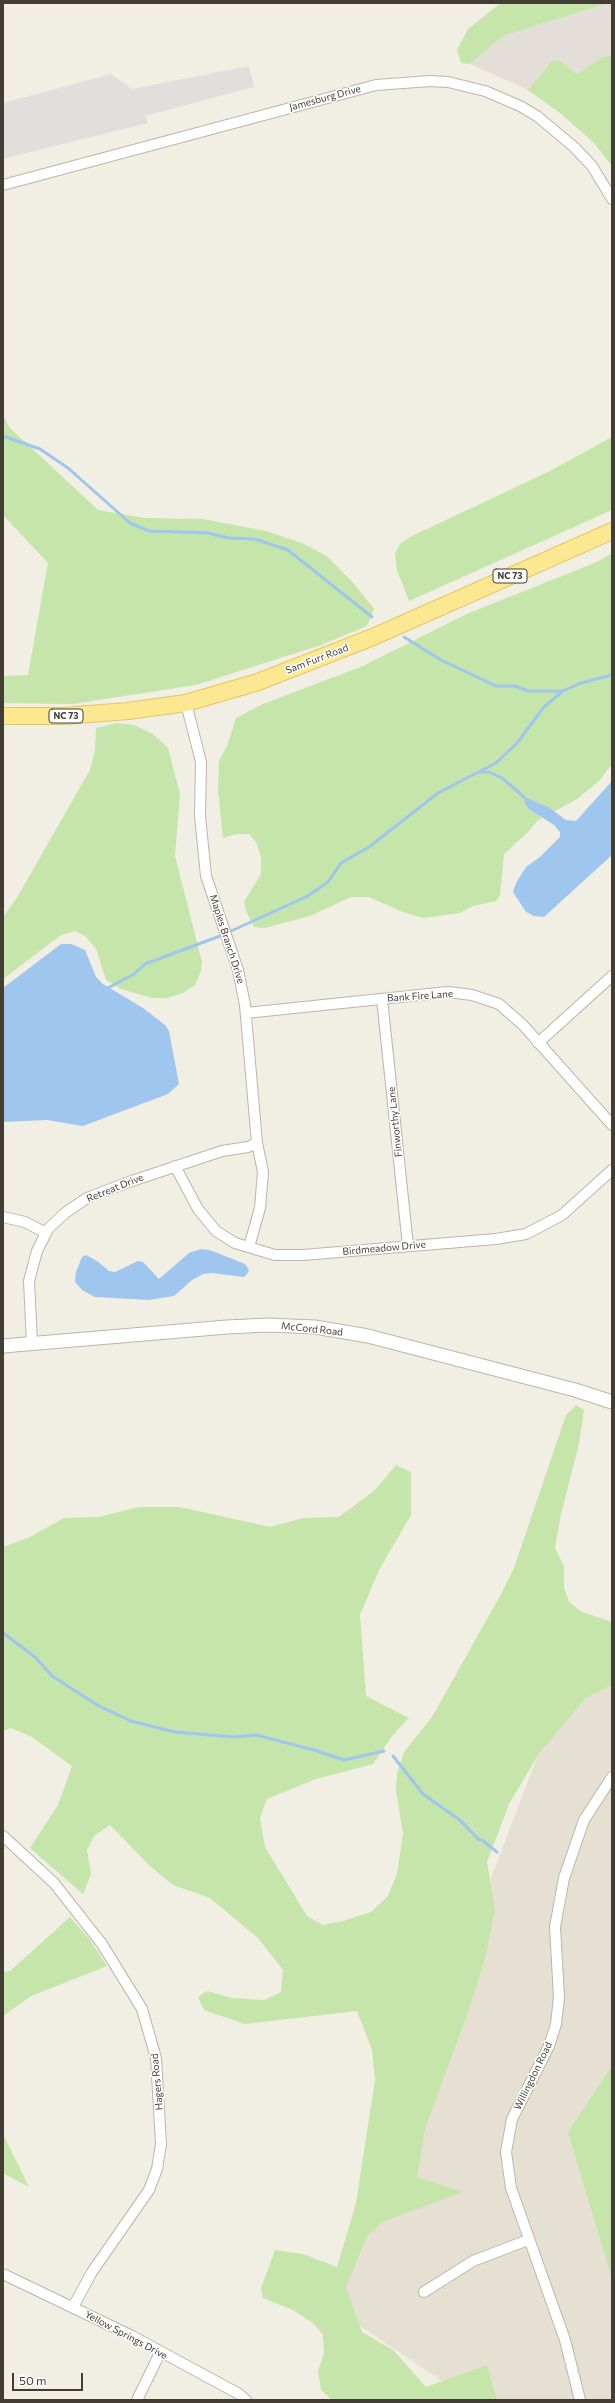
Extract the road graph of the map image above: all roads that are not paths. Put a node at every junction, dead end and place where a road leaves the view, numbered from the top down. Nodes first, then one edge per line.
1 (3, 185) edge
2 (612, 199) edge
3 (612, 531) edge
4 (186, 703) junction
5 (3, 716) edge
6 (612, 976) edge
7 (382, 998) junction
8 (246, 1013) junction
9 (538, 1043) junction
10 (612, 1125) edge
11 (257, 1142) junction
12 (175, 1166) junction
13 (612, 1170) edge
14 (3, 1217) edge
15 (46, 1233) junction
16 (408, 1246) junction
17 (249, 1247) junction
18 (32, 1343) junction
19 (3, 1346) edge
20 (612, 1402) edge
21 (612, 1777) edge
22 (3, 1836) edge
23 (528, 2240) junction
24 (3, 2274) edge
25 (424, 2292) dead end
26 (73, 2307) junction
27 (160, 2353) junction
28 (136, 2400) edge
29 (246, 2400) edge
30 (580, 2400) edge

1 - 2 street, Jamesburg Drive
3 - 4 main road, Sam Furr Road / NC 73
4 - 5 main road, Sam Furr Road / NC 73
4 - 8 street, Maples Branch Drive
6 - 9 street
7 - 8 street, Bank Fire Lane
7 - 9 street, Bank Fire Lane
7 - 16 street, Finworthy Lane
8 - 11 street, Maples Branch Drive
9 - 10 street, Bank Fire Lane
11 - 12 street, Retreat Drive
11 - 17 street, Maples Branch Drive
12 - 15 street, Retreat Drive
12 - 17 street, Birdmeadow Drive
13 - 16 street, Birdmeadow Drive
14 - 15 street
15 - 18 street, Retreat Drive
16 - 17 street, Birdmeadow Drive
18 - 19 street, McCord Road
18 - 20 street, McCord Road
21 - 23 street, Willingdon Road
22 - 26 street, Hagers Road
23 - 25 street
23 - 30 street, Willingdon Road
24 - 26 street, Yellow Springs Drive
26 - 27 street, Yellow Springs Drive
27 - 28 street
27 - 29 street, Yellow Springs Drive

